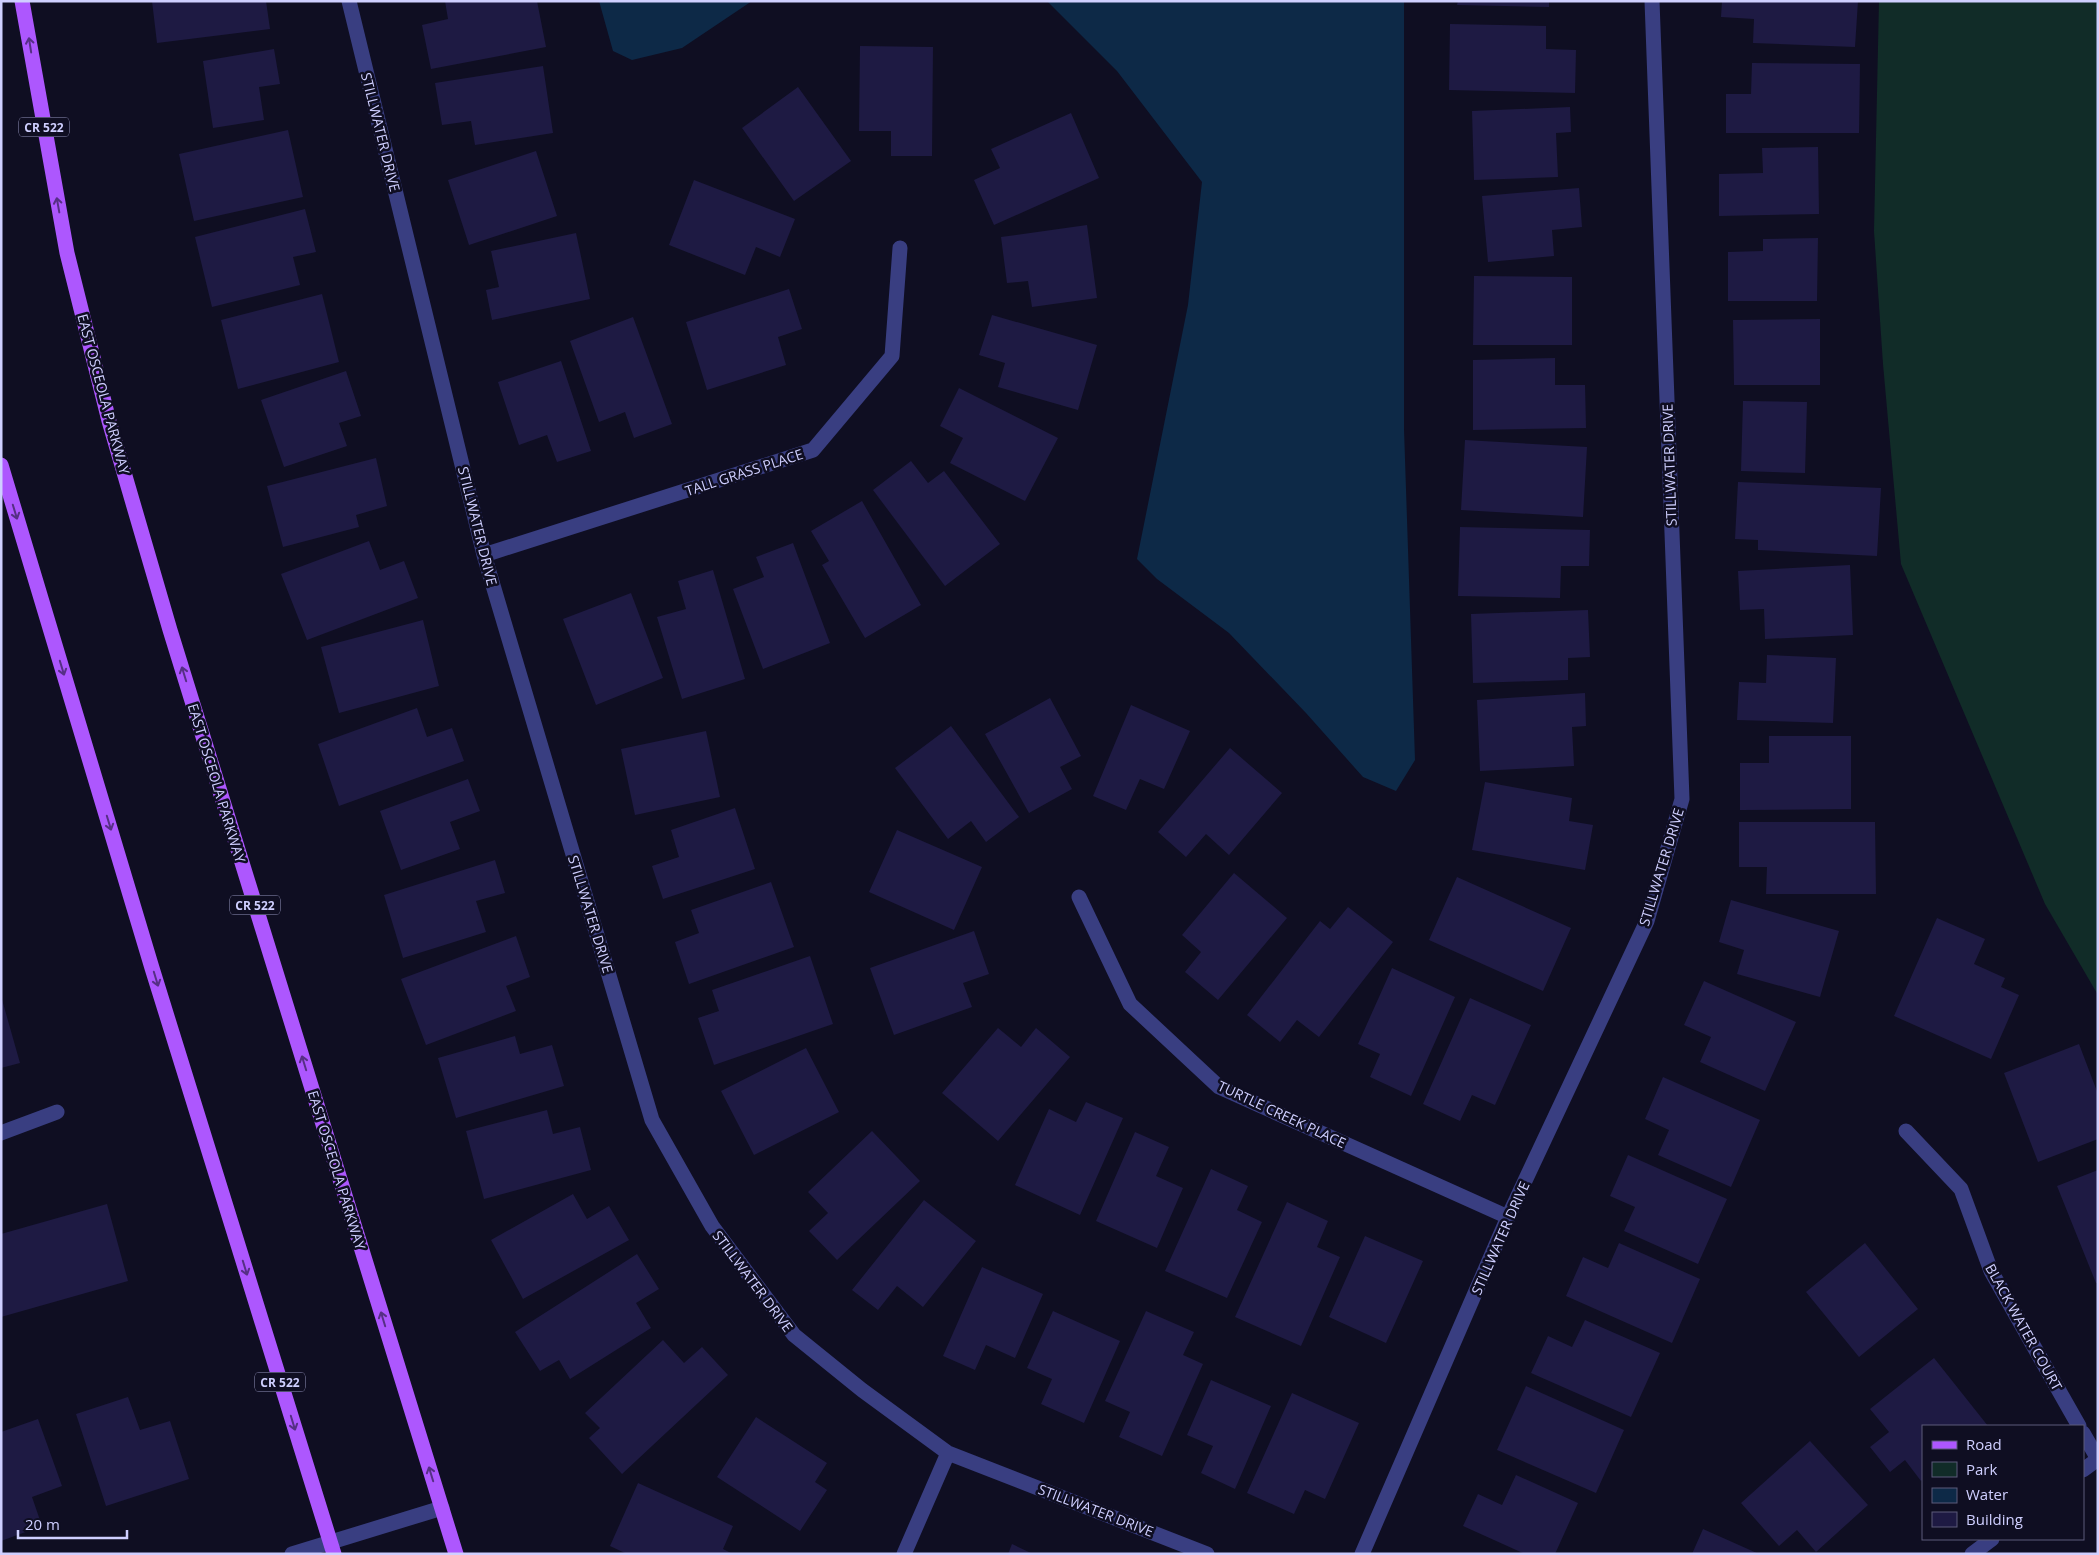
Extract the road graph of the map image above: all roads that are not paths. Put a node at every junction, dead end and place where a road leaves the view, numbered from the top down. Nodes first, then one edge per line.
1 (22, 1) edge
2 (349, 1) edge
3 (1652, 1) edge
4 (900, 248) dead end
5 (1, 465) edge
6 (484, 555) junction
7 (1079, 897) dead end
8 (57, 1112) dead end
9 (1906, 1131) dead end
10 (1, 1133) edge
11 (1508, 1217) junction
12 (2078, 1425) edge
13 (2084, 1435) edge
14 (948, 1453) junction
15 (2098, 1459) edge
16 (2084, 1469) edge
17 (442, 1508) junction
18 (1991, 1540) edge
19 (332, 1548) edge
20 (292, 1554) edge
21 (456, 1554) edge
22 (904, 1554) edge
23 (1208, 1554) edge
24 (1362, 1554) edge
25 (1972, 1554) edge

17 -> 1 main road, EAST OSCEOLA PARKWAY / CR 522
2 - 6 street, STILLWATER DRIVE
3 - 11 street, STILLWATER DRIVE
4 - 6 street, TALL GRASS PLACE
5 -> 19 main road, CR 522
6 - 14 street, STILLWATER DRIVE
7 - 11 street, TURTLE CREEK PLACE
8 - 10 street
9 - 12 street, BLACK WATER COURT
11 - 24 street, STILLWATER DRIVE
13 - 15 street
14 - 22 street
14 - 23 street, STILLWATER DRIVE
15 - 16 street
17 - 19 street
17 - 21 main road, EAST OSCEOLA PARKWAY / CR 522
18 - 25 street
19 - 20 street

